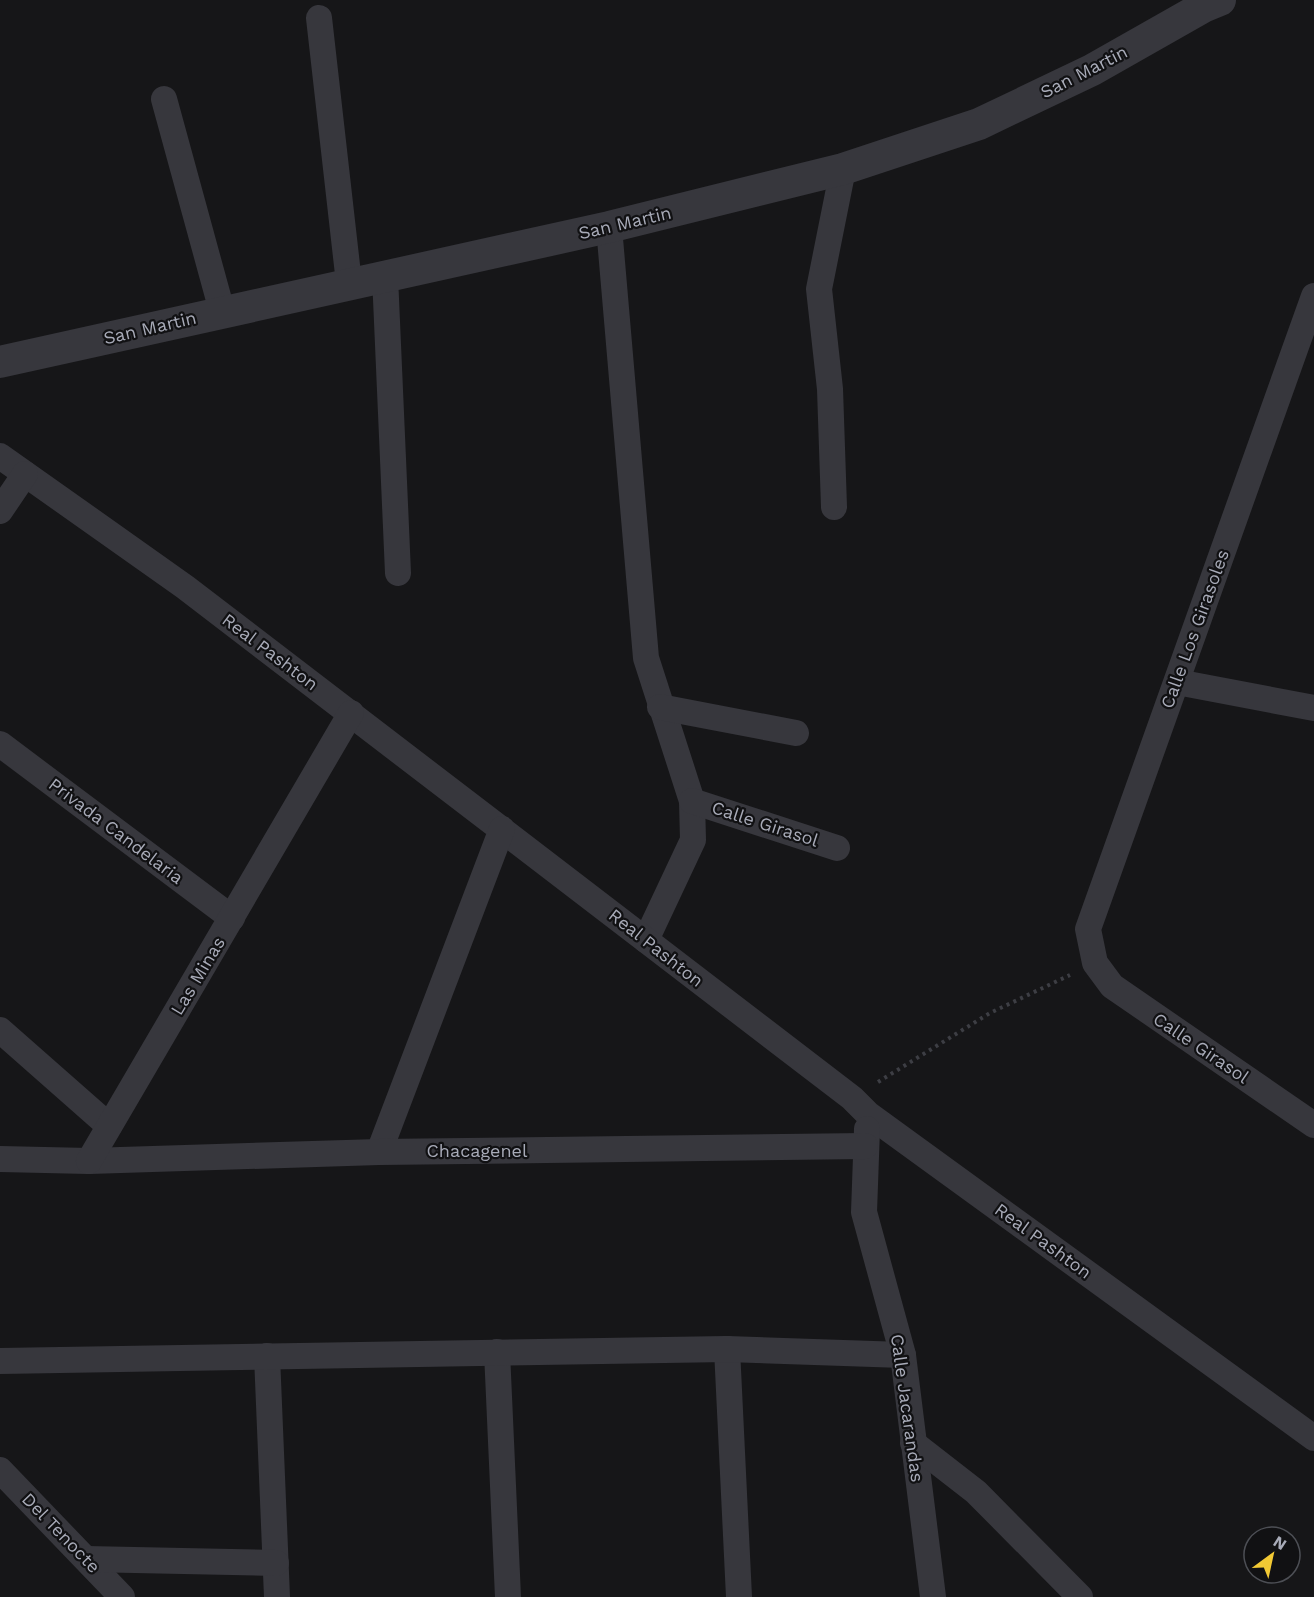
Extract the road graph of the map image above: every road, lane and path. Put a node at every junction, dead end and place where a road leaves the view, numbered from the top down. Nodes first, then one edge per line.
1 (1220, 0) edge
2 (319, 18) dead end
3 (164, 99) dead end
4 (843, 169) junction
5 (609, 227) junction
6 (385, 276) junction
7 (348, 283) junction
8 (1314, 296) edge
9 (222, 311) junction
10 (0, 362) edge
11 (0, 456) edge
12 (25, 474) junction
13 (834, 507) dead end
14 (0, 511) edge
15 (399, 573) dead end
16 (1177, 682) junction
17 (660, 707) junction
18 (1314, 708) edge
19 (351, 713) junction
20 (796, 733) dead end
21 (0, 744) edge
22 (692, 801) junction
23 (502, 829) junction
24 (837, 848) dead end
25 (232, 918) junction
26 (646, 940) junction
27 (1095, 963) junction
28 (0, 1030) edge
29 (860, 1106) junction
30 (1314, 1125) edge
31 (110, 1126) junction
32 (865, 1146) junction
33 (379, 1152) junction
34 (0, 1159) edge
35 (89, 1161) junction
36 (728, 1348) junction
37 (497, 1352) junction
38 (903, 1354) junction
39 (267, 1356) junction
40 (0, 1361) edge
41 (1314, 1438) edge
42 (912, 1443) junction
43 (0, 1470) edge
44 (86, 1559) junction
45 (276, 1563) junction
46 (122, 1597) edge
47 (277, 1597) edge
48 (508, 1597) edge
49 (739, 1597) edge
50 (933, 1597) edge
51 (1080, 1597) edge

1 - 4 street, San Martin
2 - 7 street
3 - 9 street
4 - 5 street, San Martin
4 - 13 street
5 - 6 street, San Martin
5 - 17 street
6 - 7 street, San Martin
6 - 15 street
7 - 9 street, San Martin
8 - 16 street, Calle Los Girasoles
9 - 10 street, San Martin
11 - 12 street, Real Pashton
12 - 14 street
12 - 19 street, Real Pashton
16 - 18 street
16 - 27 street, Calle Los Girasoles
17 - 20 street
17 - 22 street
19 - 23 street, Real Pashton
19 - 25 street, Las Minas
21 - 25 street, Privada Candelaria
22 - 24 street, Calle Girasol
22 - 26 street
23 - 26 street, Real Pashton
23 - 33 street
25 - 31 street, Las Minas
26 - 29 street, Real Pashton
27 - 29 path
27 - 30 street, Calle Girasol
28 - 31 street
29 - 32 street, Calle Jacarandas
29 - 41 street, Real Pashton
31 - 35 street, Las Minas
32 - 33 street, Chacagenel
32 - 38 street, Calle Jacarandas
33 - 35 street, Chacagenel
34 - 35 street
36 - 37 street
36 - 38 street
36 - 49 street
37 - 39 street
37 - 48 street
38 - 42 street, Calle Jacarandas
39 - 40 street
39 - 45 street
42 - 50 street, Calle Jacarandas
42 - 51 street
43 - 44 street, Del Tenocte
44 - 45 street
44 - 46 street, Del Tenocte
45 - 47 street

